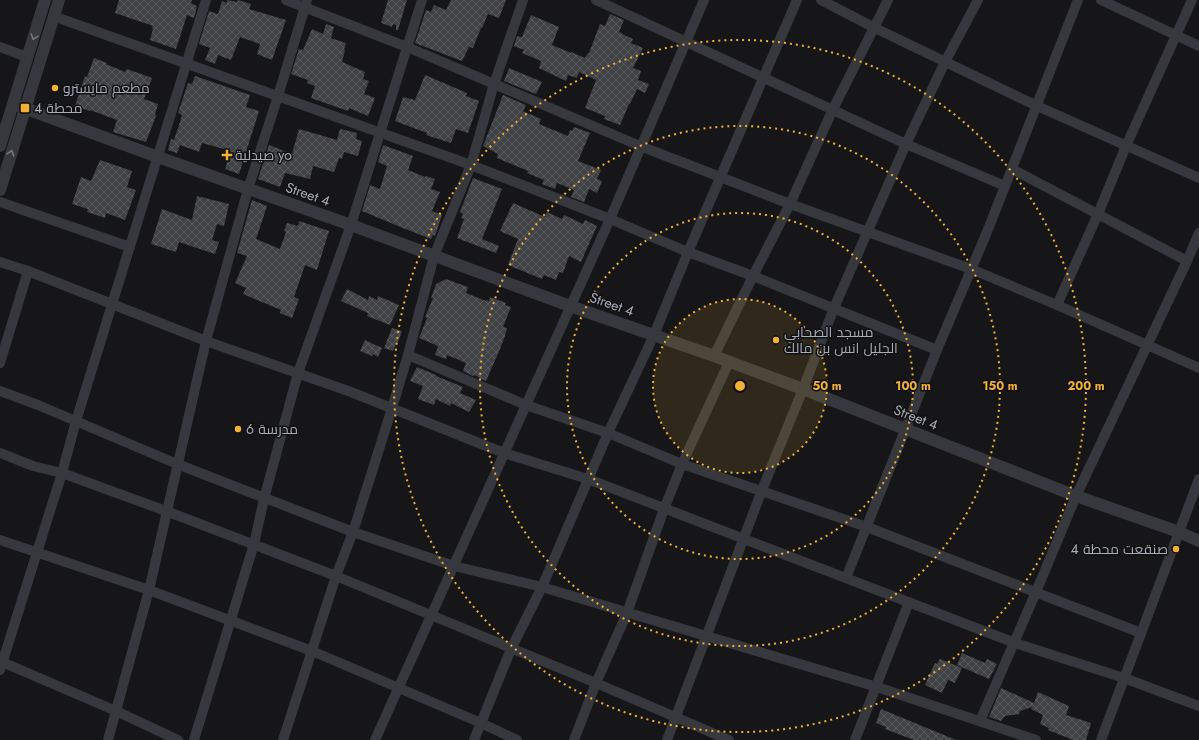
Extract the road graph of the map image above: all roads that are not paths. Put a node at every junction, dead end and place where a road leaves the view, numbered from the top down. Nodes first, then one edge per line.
1 (45, 0) edge
2 (58, 0) edge
3 (206, 0) edge
4 (286, 0) edge
5 (422, 0) edge
6 (523, 0) edge
7 (596, 0) edge
8 (704, 0) edge
9 (797, 0) edge
10 (821, 0) edge
11 (888, 0) edge
12 (978, 0) edge
13 (1078, 0) edge
14 (1101, 0) edge
15 (1192, 0) edge
16 (306, 4) edge
17 (53, 16) junction
18 (875, 28) junction
19 (1176, 36) junction
20 (686, 42) junction
21 (1199, 46) edge
22 (0, 47) edge
23 (407, 47) junction
24 (27, 57) junction
25 (945, 62) junction
26 (186, 63) junction
27 (764, 77) junction
28 (494, 84) junction
29 (278, 96) junction
30 (13, 104) junction
31 (1037, 106) junction
32 (26, 108) junction
33 (833, 109) junction
34 (379, 132) junction
35 (0, 143) edge
36 (906, 144) junction
37 (640, 146) junction
38 (1126, 146) junction
39 (158, 157) junction
40 (471, 165) junction
41 (1012, 169) junction
42 (720, 178) junction
43 (1199, 178) edge
44 (1005, 186) junction
45 (248, 189) junction
46 (0, 190) edge
47 (0, 202) edge
48 (790, 204) junction
49 (1098, 214) junction
50 (610, 219) junction
51 (351, 225) junction
52 (868, 232) junction
53 (1199, 233) edge
54 (130, 247) junction
55 (688, 252) junction
56 (434, 256) junction
57 (1187, 261) junction
58 (0, 262) edge
59 (971, 268) junction
60 (28, 271) junction
61 (752, 276) junction
62 (112, 304) junction
63 (1057, 305) junction
64 (570, 306) junction
65 (834, 308) junction
66 (654, 335) junction
67 (206, 341) junction
68 (1148, 345) junction
69 (937, 350) junction
70 (408, 355) junction
71 (714, 356) junction
72 (729, 362) junction
73 (0, 363) edge
74 (1199, 368) edge
75 (298, 373) junction
76 (803, 389) junction
77 (0, 391) edge
78 (526, 405) junction
79 (392, 408) junction
80 (76, 421) junction
81 (906, 430) junction
82 (608, 433) junction
83 (0, 453) edge
84 (504, 453) junction
85 (177, 464) junction
86 (682, 464) junction
87 (62, 473) junction
88 (1199, 479) edge
89 (588, 480) junction
90 (762, 490) junction
91 (1076, 496) junction
92 (264, 499) junction
93 (664, 509) junction
94 (166, 511) junction
95 (867, 527) junction
96 (353, 532) junction
97 (1179, 532) junction
98 (743, 539) junction
99 (0, 540) edge
100 (1199, 541) edge
101 (254, 544) junction
102 (37, 552) junction
103 (454, 566) junction
104 (336, 576) junction
105 (846, 578) junction
106 (542, 587) junction
107 (148, 590) junction
108 (1036, 592) junction
109 (909, 602) junction
110 (627, 613) junction
111 (431, 616) junction
112 (230, 620) junction
113 (1141, 633) junction
114 (706, 637) junction
115 (1015, 643) junction
116 (511, 649) junction
117 (312, 651) junction
118 (1, 664) edge
119 (1124, 678) junction
120 (596, 683) junction
121 (877, 687) junction
122 (398, 688) junction
123 (1199, 706) edge
124 (116, 711) junction
125 (676, 717) junction
126 (980, 721) junction
127 (481, 724) junction
128 (108, 740) edge
129 (178, 740) edge
130 (194, 740) edge
131 (283, 740) edge
132 (375, 740) edge
133 (474, 740) edge
134 (517, 740) edge
135 (574, 740) edge
136 (667, 740) edge
137 (729, 740) edge
138 (855, 740) edge
139 (1035, 740) edge
140 (1101, 740) edge

1 -> 24 street
2 - 17 street
3 - 26 street
4 - 16 street
5 - 23 street
6 - 28 street
7 - 20 street
8 - 20 street
9 - 27 street
10 - 18 street
11 - 18 street
12 - 25 street
13 - 31 street
14 - 19 street
15 - 19 street
16 - 23 street
16 - 29 street
17 - 26 street
17 - 32 street
18 - 25 street
18 - 33 street
19 - 21 street
19 - 38 street
20 - 27 street
20 - 37 street
22 - 24 street
23 - 28 street
23 - 34 street
24 - 30 street
25 - 31 street
25 - 36 street
26 - 29 street
26 - 39 street
27 - 33 street
27 - 42 street
28 - 37 street
28 - 40 street
29 - 34 street
29 - 45 street
30 - 32 street, Street 4
30 - 35 street
31 - 38 street
31 - 41 street
32 - 39 street, Street 4
46 -> 32 street
33 - 36 street
33 - 48 street
34 - 40 street
34 - 51 street
36 - 44 street
36 - 52 street
37 - 42 street
37 - 50 street
38 - 43 street
38 - 49 street
39 - 45 street, Street 4
39 - 54 street
40 - 50 street
40 - 56 street
41 - 44 street
41 - 49 street
42 - 48 street
42 - 55 street
44 - 59 street
45 - 51 street, Street 4
45 - 67 street
47 - 54 street
48 - 52 street
48 - 61 street
49 - 57 street
49 - 63 street
50 - 55 street
50 - 64 street
51 - 56 street, Street 4
51 - 75 street
52 - 59 street
52 - 65 street
53 - 57 street
54 - 62 street
55 - 61 street
55 - 66 street
56 - 64 street, Street 4
56 - 70 street
57 - 68 street
58 - 60 street
59 - 63 street
59 - 69 street
60 - 62 street
60 - 73 street
61 - 65 street
61 - 71 street
62 - 67 street
62 - 80 street
63 - 68 street
64 - 66 street, Street 4
64 - 78 street
65 - 69 street
65 - 76 street
66 - 71 street, Street 4
66 - 82 street
67 - 75 street
67 - 85 street
68 - 74 street
68 - 91 street
69 - 81 street
70 - 78 street
70 - 79 street
71 - 72 street, Street 4
72 - 76 street, Street 4
72 - 86 street
75 - 79 street
75 - 92 street
76 - 81 street, Street 4
76 - 90 street
77 - 80 street
78 - 82 street
78 - 84 street
79 - 84 street
79 - 96 street
80 - 85 street
80 - 87 street
81 - 91 street, Street 4
81 - 95 street
82 - 86 street
82 - 89 street
83 - 87 street
84 - 89 street
84 - 103 street
85 - 92 street
85 - 94 street
86 - 90 street
86 - 93 street
87 - 94 street
87 - 102 street
88 - 97 street
89 - 93 street
89 - 106 street
90 - 95 street
90 - 98 street
91 - 97 street, Street 4
91 - 108 street
92 - 96 street
92 - 101 street
93 - 98 street
93 - 110 street
94 - 101 street
94 - 107 street
95 - 105 street
95 - 108 street
96 - 103 street
96 - 104 street
97 - 100 street, Street 4
97 - 113 street
98 - 105 street
98 - 114 street
99 - 102 street
101 - 104 street
101 - 112 street
102 - 107 street
102 - 118 street
103 - 106 street
103 - 111 street
104 - 111 street
104 - 117 street
105 - 109 street
106 - 110 street
106 - 116 street
107 - 112 street
107 - 124 street
108 - 113 street
108 - 115 street
109 - 115 street
109 - 121 street
110 - 114 street
110 - 120 street
111 - 116 street
111 - 122 street
112 - 117 street
112 - 130 street
113 - 119 street
114 - 121 street
114 - 125 street
115 - 119 street
115 - 126 street
116 - 120 street
116 - 127 street
117 - 122 street
117 - 131 street
118 - 124 street
119 - 123 street
119 - 140 street
120 - 125 street
120 - 135 street
121 - 126 street
121 - 138 street
122 - 127 street
122 - 132 street
124 - 128 street
124 - 129 street
125 - 136 street
125 - 137 street
126 - 139 street
127 - 133 street
127 - 134 street

